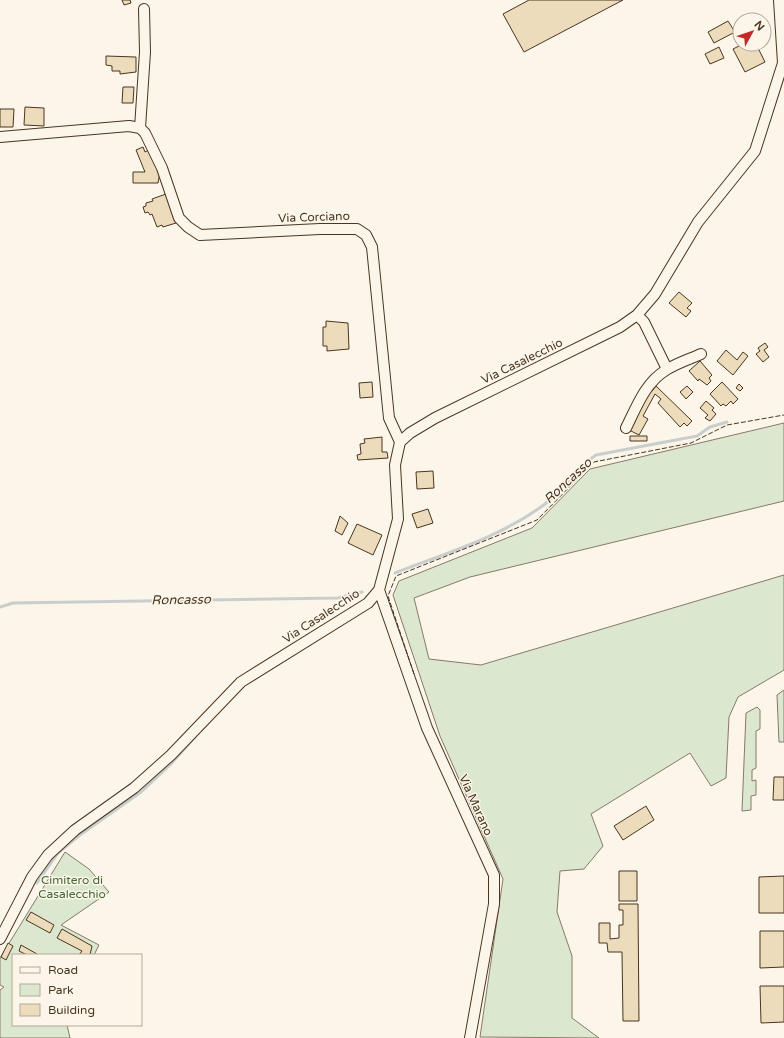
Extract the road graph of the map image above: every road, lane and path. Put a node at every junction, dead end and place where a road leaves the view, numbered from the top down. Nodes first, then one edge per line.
1 (779, 0) edge
2 (144, 9) dead end
3 (140, 128) junction
4 (0, 137) edge
5 (637, 315) junction
6 (701, 354) dead end
7 (667, 369) junction
8 (626, 428) dead end
9 (400, 442) junction
10 (379, 590) junction
11 (0, 939) edge
12 (470, 1038) edge

1 - 5 street, Via Casalecchio
2 - 3 street
3 - 4 street
3 - 9 street, Via Corciano
5 - 7 street
5 - 9 street, Via Casalecchio
6 - 7 street
7 - 8 street
9 - 10 street, Via Casalecchio
10 - 11 street, Via Casalecchio
10 - 12 street, Via Marano

